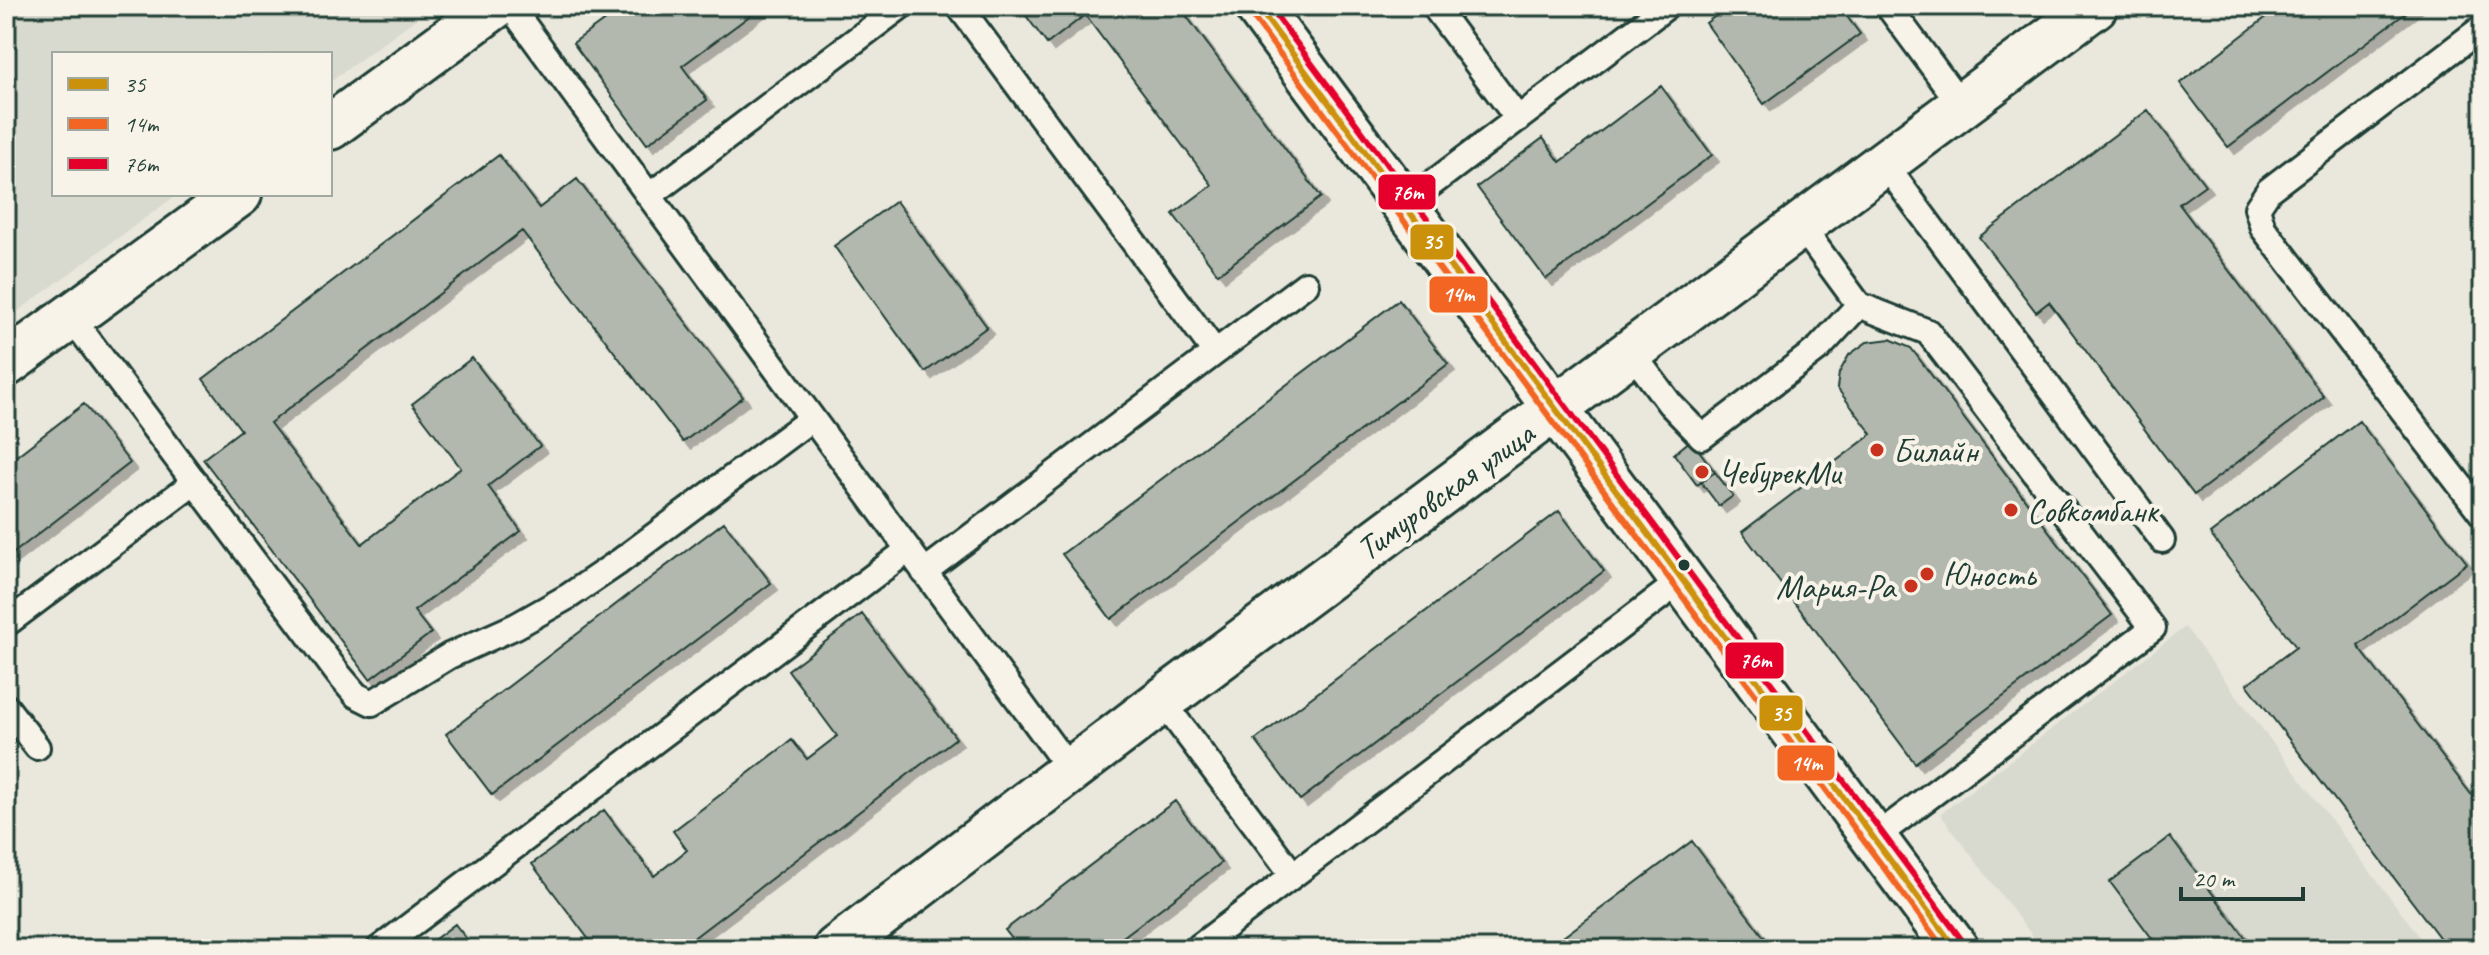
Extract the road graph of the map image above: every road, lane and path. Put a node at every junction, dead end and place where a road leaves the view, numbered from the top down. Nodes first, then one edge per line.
1 (495, 6) edge
2 (510, 6) edge
3 (901, 6) edge
4 (959, 6) edge
5 (1257, 6) edge
6 (1434, 6) edge
7 (1888, 6) edge
8 (2095, 6) edge
9 (1665, 7) edge
10 (2483, 27) edge
11 (1962, 106) junction
12 (1518, 119) junction
13 (332, 126) edge
14 (1884, 163) junction
15 (236, 196) edge
16 (649, 196) junction
17 (1405, 204) junction
18 (1801, 226) junction
19 (1306, 284) dead end
20 (1859, 305) junction
21 (71, 317) junction
22 (1215, 352) junction
23 (1632, 353) junction
24 (6, 364) edge
25 (1556, 409) junction
26 (811, 419) junction
27 (195, 482) junction
28 (2483, 515) edge
29 (2162, 540) dead end
30 (908, 550) junction
31 (924, 572) junction
32 (1682, 580) junction
33 (6, 624) edge
34 (1162, 701) junction
35 (6, 707) edge
36 (37, 747) dead end
37 (1070, 770) junction
38 (1873, 839) junction
39 (1293, 875) junction
40 (379, 949) edge
41 (836, 949) edge
42 (1196, 949) edge
43 (1956, 949) edge

1 - 13 street
2 - 16 lane
3 - 16 lane
4 - 22 lane
5 - 17 street
6 - 12 lane
7 - 11 lane
8 - 11 street, Тимуровская улица
9 - 12 lane
10 - 28 lane
11 - 14 street, Тимуровская улица
12 - 17 lane
14 - 18 street, Тимуровская улица
14 - 29 lane
15 - 21 street
16 - 26 lane
17 - 25 street
18 - 20 lane
18 - 23 street, Тимуровская улица
19 - 22 lane
20 - 23 lane
20 - 38 lane
21 - 24 street
21 - 27 lane
22 - 31 lane
23 - 25 street, Тимуровская улица
25 - 32 street
25 - 34 street, Тимуровская улица
26 - 27 lane
26 - 30 lane
27 - 33 lane
30 - 31 lane
30 - 40 lane
31 - 37 lane
32 - 38 street
32 - 39 lane
34 - 37 street, Тимуровская улица
34 - 39 lane
35 - 36 lane
37 - 41 street, Тимуровская улица
38 - 43 street
39 - 42 lane

